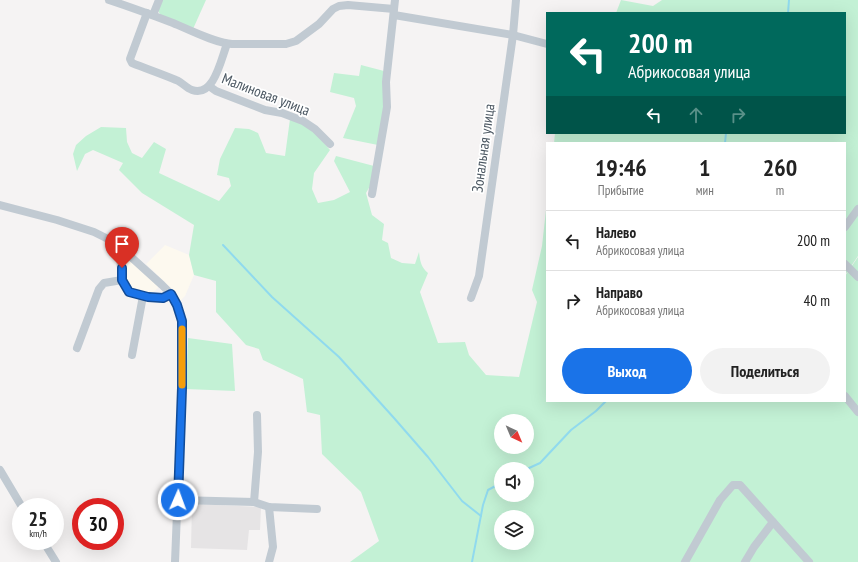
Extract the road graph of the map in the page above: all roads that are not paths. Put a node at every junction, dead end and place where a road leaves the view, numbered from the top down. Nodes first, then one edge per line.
1 (109, 0) edge
2 (159, 0) edge
3 (396, 0) edge
4 (516, 0) edge
5 (394, 12) junction
6 (150, 14) junction
7 (513, 35) junction
8 (227, 44) junction
9 (546, 44) edge
10 (209, 86) junction
11 (330, 144) dead end
12 (372, 194) dead end
13 (0, 204) edge
14 (858, 209) edge
15 (846, 226) edge
16 (124, 251) junction
17 (846, 265) edge
18 (858, 277) edge
19 (122, 280) junction
20 (171, 294) junction
21 (143, 296) junction
22 (471, 298) dead end
23 (77, 348) dead end
24 (132, 355) dead end
25 (846, 397) edge
26 (858, 412) edge
27 (257, 415) dead end
28 (0, 470) edge
29 (17, 498) edge
30 (178, 500) junction
31 (254, 502) junction
32 (269, 507) junction
33 (317, 509) dead end
34 (773, 522) junction
35 (49, 550) edge
36 (56, 562) edge
37 (175, 562) edge
38 (269, 562) edge
39 (685, 562) edge
40 (745, 562) edge
41 (809, 562) edge

1 - 6 street
2 - 6 street, Малиновая улица
3 - 5 street
4 - 7 street, Зональная улица
5 - 7 street
5 - 8 street
5 - 12 street
6 - 8 street
6 - 10 street, Малиновая улица
7 - 9 street
7 - 22 street, Зональная улица
8 - 10 street, Малиновая улица
10 - 11 street, Малиновая улица
13 - 16 street
14 - 15 street
16 - 19 street
16 - 20 street
17 - 18 street
19 - 21 street
19 - 23 street
20 - 21 street
20 - 30 street
21 - 24 street
25 - 26 street
27 - 31 street
28 - 29 street
30 - 31 street
30 - 37 street
31 - 32 street
32 - 33 street
32 - 38 street
34 - 39 street
34 - 40 street
34 - 41 street
35 - 36 street

